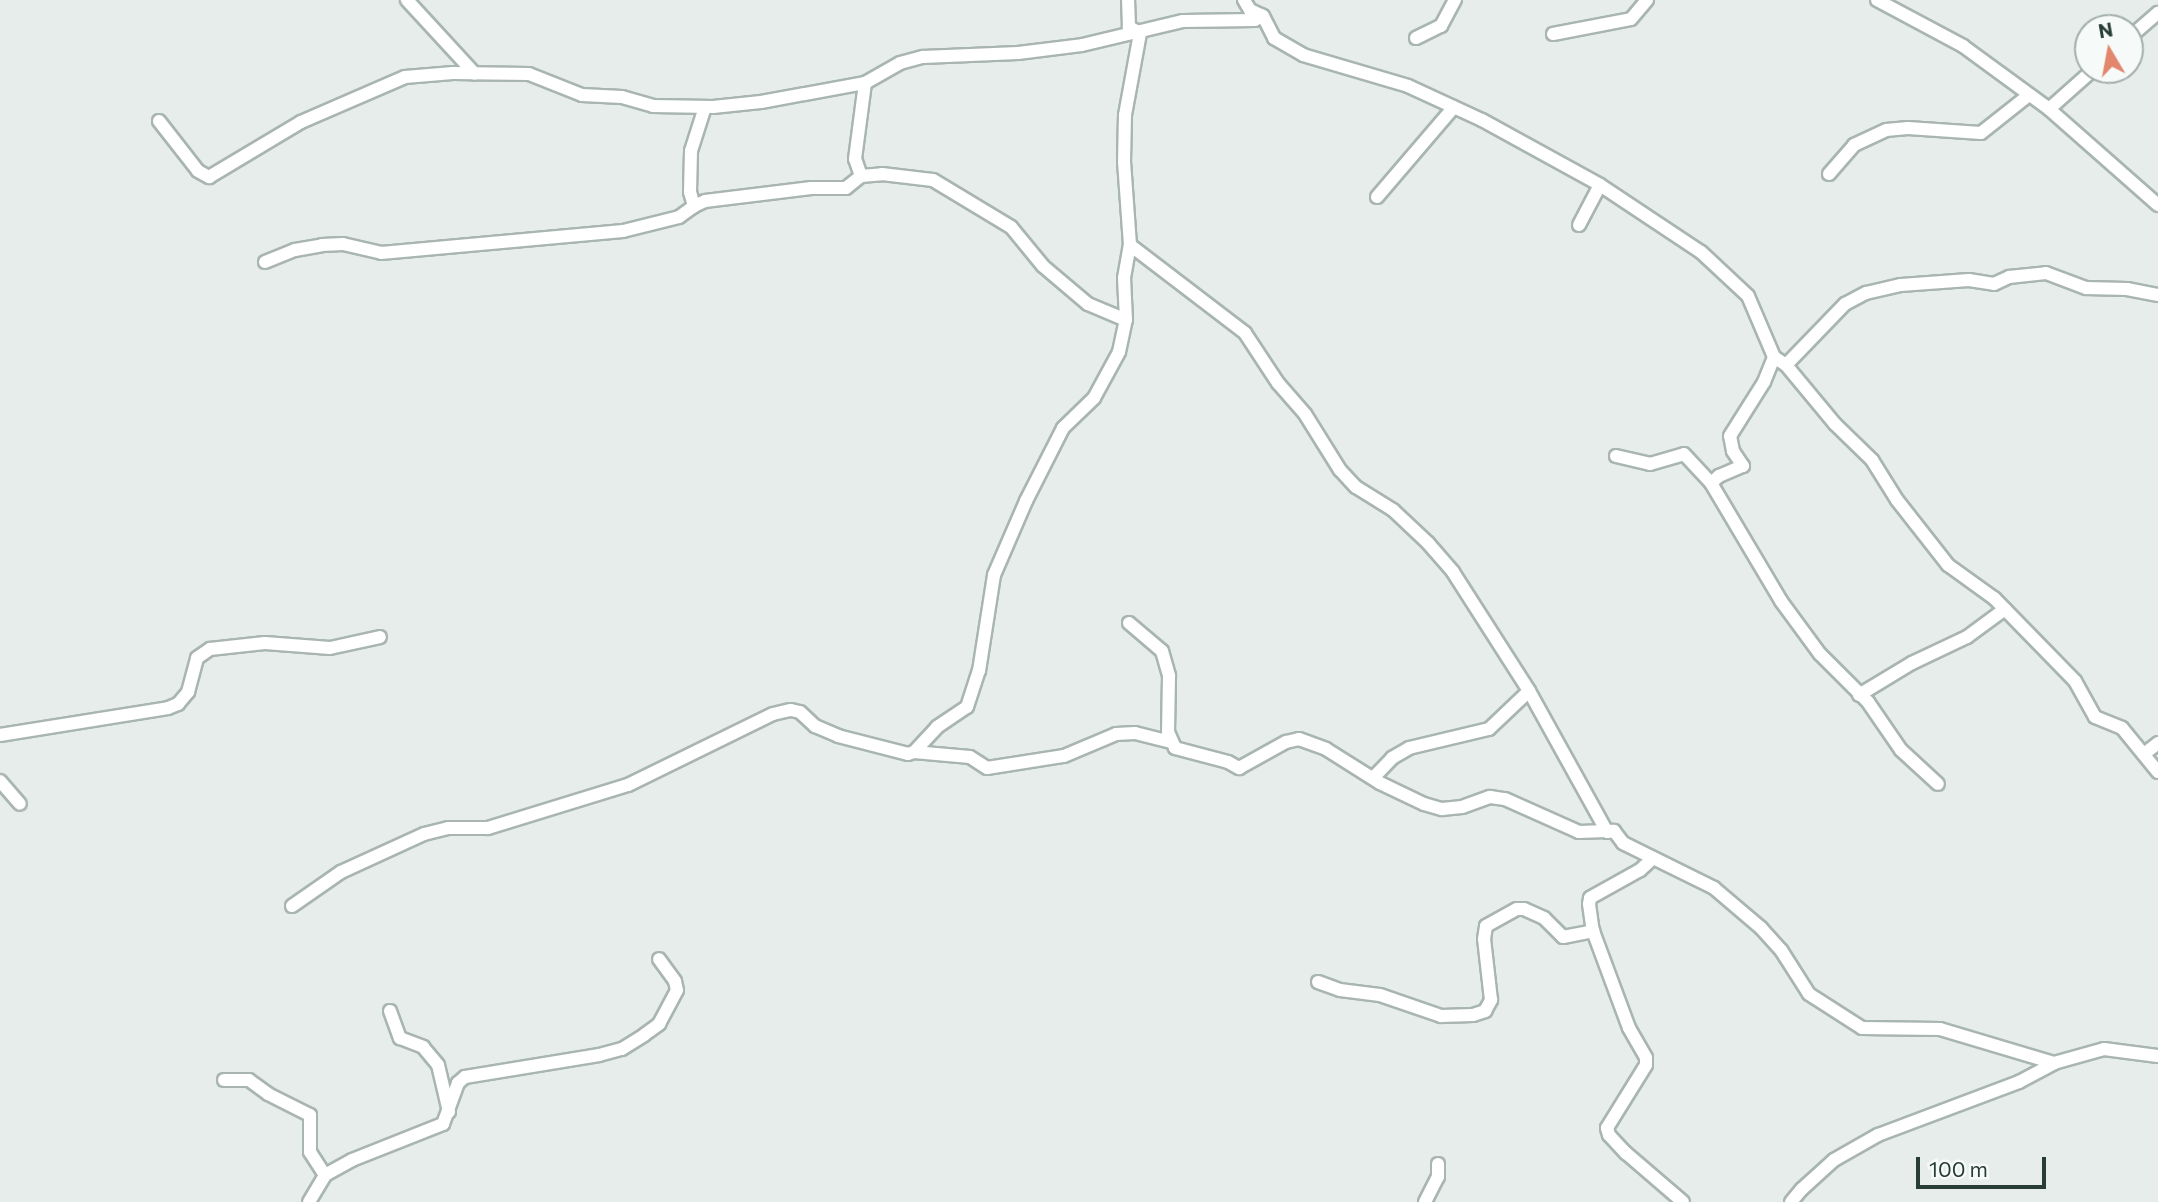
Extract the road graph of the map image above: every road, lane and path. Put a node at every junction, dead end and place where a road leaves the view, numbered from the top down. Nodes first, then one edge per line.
1 (407, 0) edge
2 (1128, 0) edge
3 (1244, 0) edge
4 (1455, 0) edge
5 (1647, 0) edge
6 (1877, 0) edge
7 (2158, 13) edge
8 (1261, 15) junction
9 (2144, 25) edge
10 (1140, 33) junction
11 (1553, 34) dead end
12 (1416, 38) dead end
13 (475, 74) junction
14 (865, 83) junction
15 (2078, 84) edge
16 (2029, 95) junction
17 (705, 107) junction
18 (1454, 107) junction
19 (2049, 110) junction
20 (159, 121) dead end
21 (1829, 174) dead end
22 (861, 176) junction
23 (1600, 185) junction
24 (1377, 197) dead end
25 (2158, 205) edge
26 (694, 206) junction
27 (1579, 225) dead end
28 (1130, 245) junction
29 (265, 262) dead end
30 (2158, 295) edge
31 (1126, 320) junction
32 (1774, 357) junction
33 (1786, 365) junction
34 (1616, 456) dead end
35 (1712, 483) junction
36 (2005, 609) junction
37 (1129, 623) dead end
38 (380, 636) dead end
39 (1529, 691) junction
40 (1859, 695) junction
41 (0, 735) edge
42 (1170, 742) junction
43 (2158, 743) edge
44 (914, 752) junction
45 (2144, 754) junction
46 (2158, 772) edge
47 (1373, 778) junction
48 (0, 781) edge
49 (1938, 784) dead end
50 (20, 804) dead end
51 (1614, 831) junction
52 (1653, 858) junction
53 (292, 906) dead end
54 (1592, 931) junction
55 (659, 959) dead end
56 (1318, 982) dead end
57 (390, 1011) dead end
58 (2158, 1056) edge
59 (2054, 1063) junction
60 (224, 1080) dead end
61 (449, 1112) junction
62 (1438, 1164) dead end
63 (325, 1175) junction
64 (309, 1202) edge
65 (1425, 1202) edge
66 (1683, 1202) edge
67 (1791, 1202) edge

1 - 13 street
2 - 10 street
3 - 8 street
4 - 12 street
5 - 11 street
6 - 16 street
7 - 9 street
8 - 10 street
8 - 18 street
10 - 14 street
10 - 28 street
13 - 17 street
13 - 20 street
14 - 17 street
14 - 22 street
15 - 19 street
16 - 19 street
16 - 21 street
17 - 26 street
18 - 23 street
18 - 24 street
19 - 25 street
22 - 26 street
22 - 31 street
23 - 27 street
23 - 32 street
26 - 29 street
28 - 31 street
28 - 39 street
30 - 33 street
31 - 44 street
32 - 33 street
32 - 35 street
33 - 36 street
34 - 35 street
35 - 40 street
36 - 40 street
36 - 45 street
37 - 42 street
38 - 41 street
39 - 47 street
39 - 51 street
40 - 49 street
42 - 44 street
42 - 47 street
43 - 45 street
44 - 53 street
45 - 46 street
47 - 51 street
48 - 50 street
51 - 52 street
52 - 54 street
52 - 59 street
54 - 56 street
54 - 66 street
55 - 61 street
57 - 61 street
58 - 59 street
59 - 67 street
60 - 63 street
61 - 63 street
62 - 65 street
63 - 64 street

